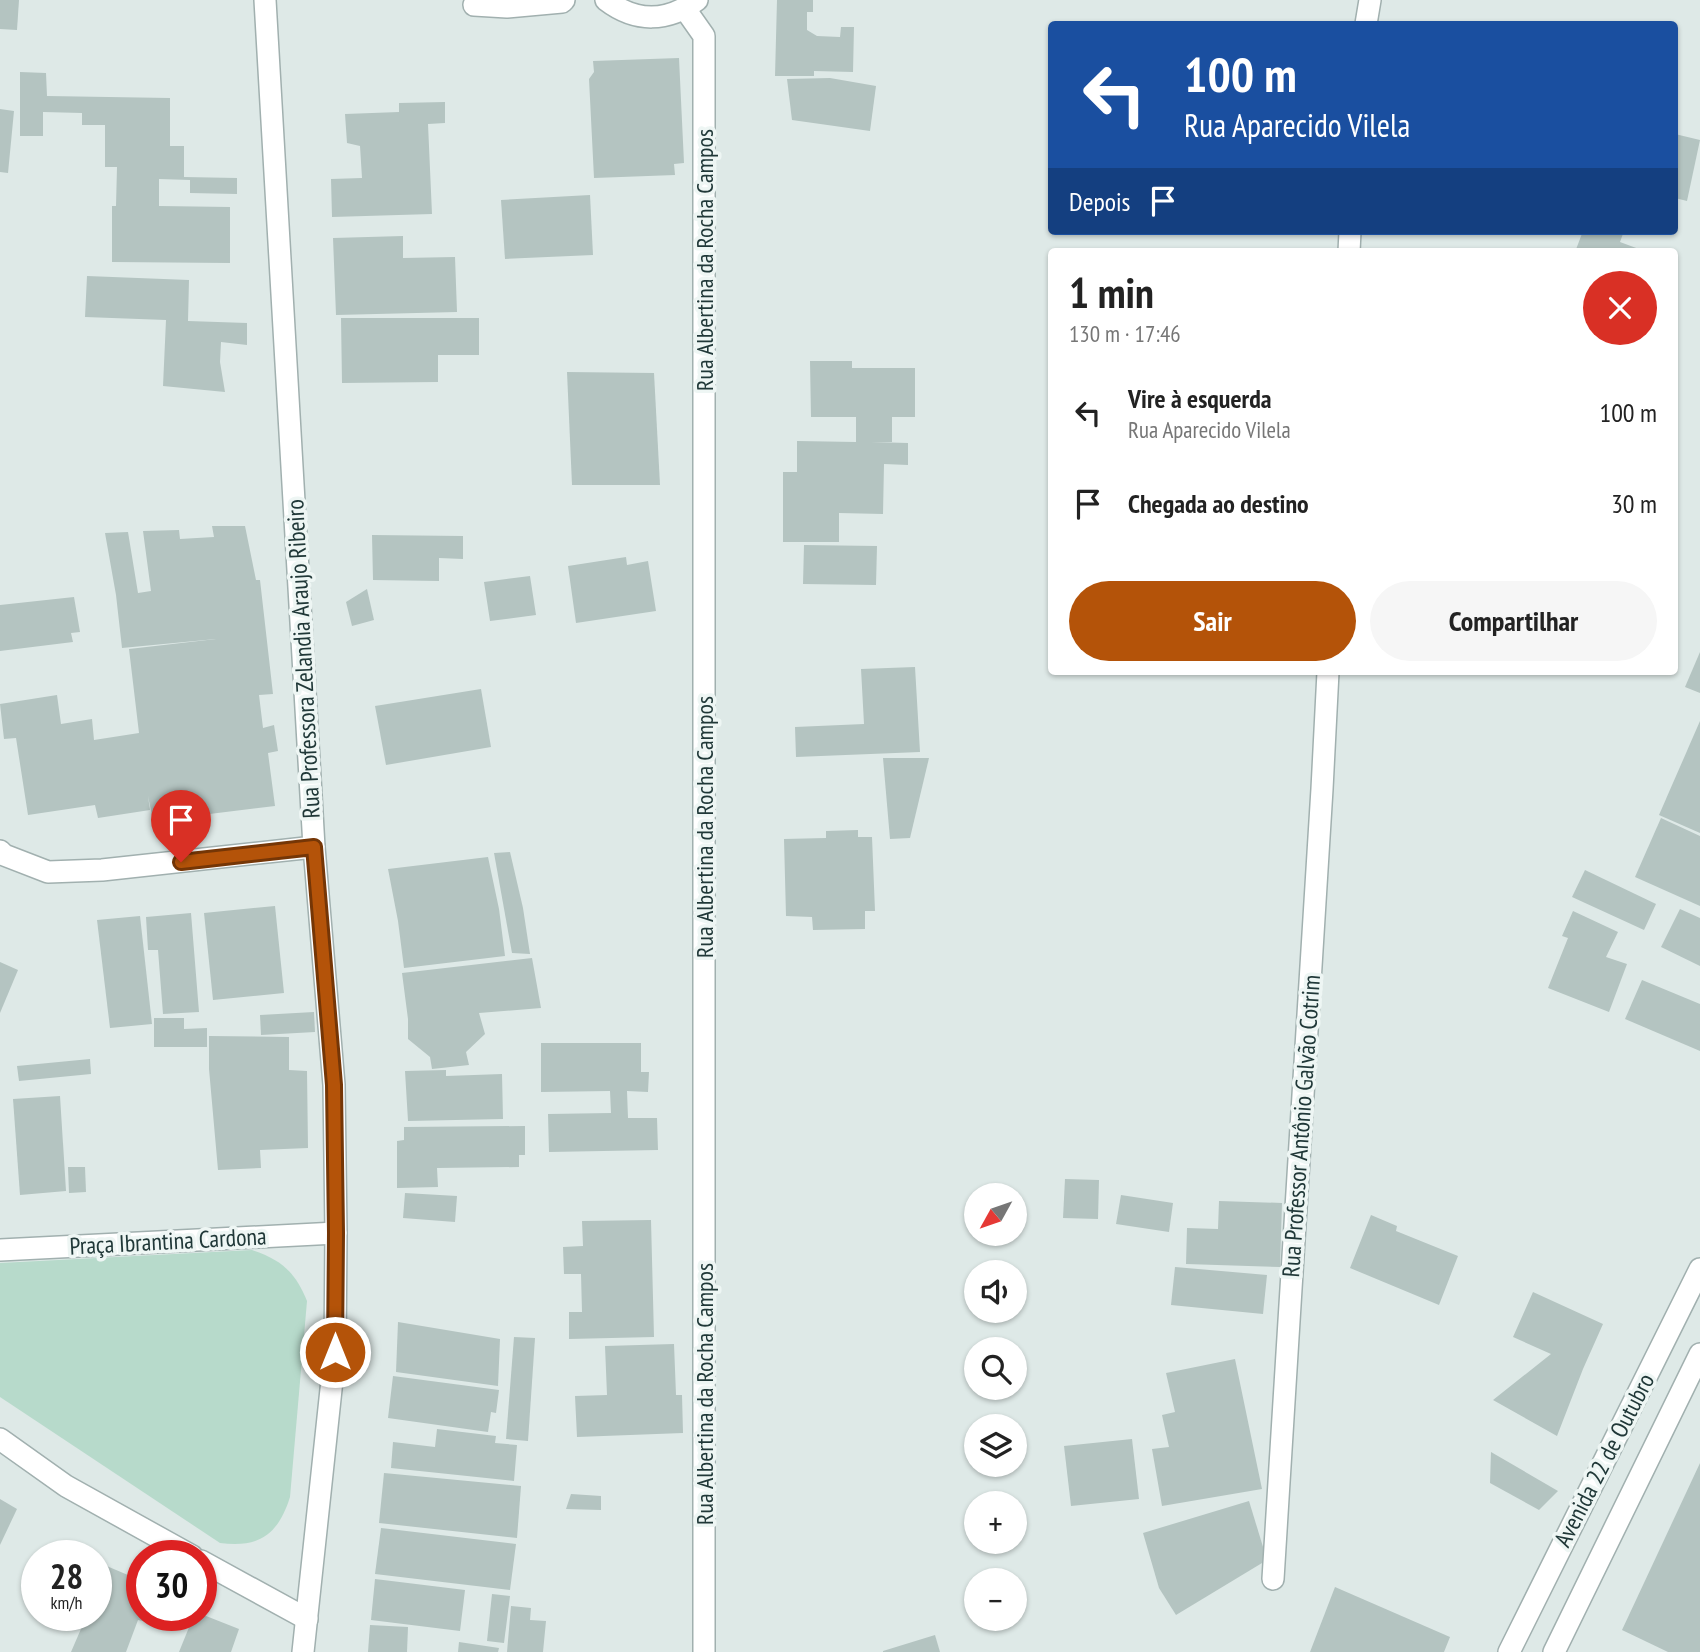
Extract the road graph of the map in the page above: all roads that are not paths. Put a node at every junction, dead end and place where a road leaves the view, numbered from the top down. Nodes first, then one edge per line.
1 (265, 0) edge
2 (564, 0) edge
3 (606, 0) edge
4 (1370, 0) edge
5 (474, 5) dead end
6 (691, 5) edge
7 (1366, 21) edge
8 (1328, 675) edge
9 (314, 847) junction
10 (0, 851) edge
11 (336, 1233) junction
12 (0, 1250) edge
13 (1700, 1269) edge
14 (1700, 1354) edge
15 (0, 1439) edge
16 (163, 1540) edge
17 (217, 1570) edge
18 (1273, 1579) dead end
19 (307, 1619) junction
20 (303, 1652) edge
21 (704, 1652) edge
22 (1509, 1652) edge
23 (1554, 1652) edge

1 - 9 street, Rua Professora Zelandia Araujo Ribeiro
2 - 5 street
3 - 6 street
4 - 7 street
6 - 21 street, Rua Albertina da Rocha Campos
8 - 18 street, Rua Professor Antônio Galvão Cotrim
9 - 10 street
9 - 11 street, Rua Professora Zelandia Araujo Ribeiro
11 - 12 street, Praça Ibrantina Cardona
11 - 19 street, Rua Professora Zelandia Araujo Ribeiro
13 - 22 street, Avenida 22 de Outubro
14 - 23 street, Avenida 22 de Outubro
15 - 16 street
17 - 19 street
19 - 20 street, Rua Professora Zelandia Araujo Ribeiro

